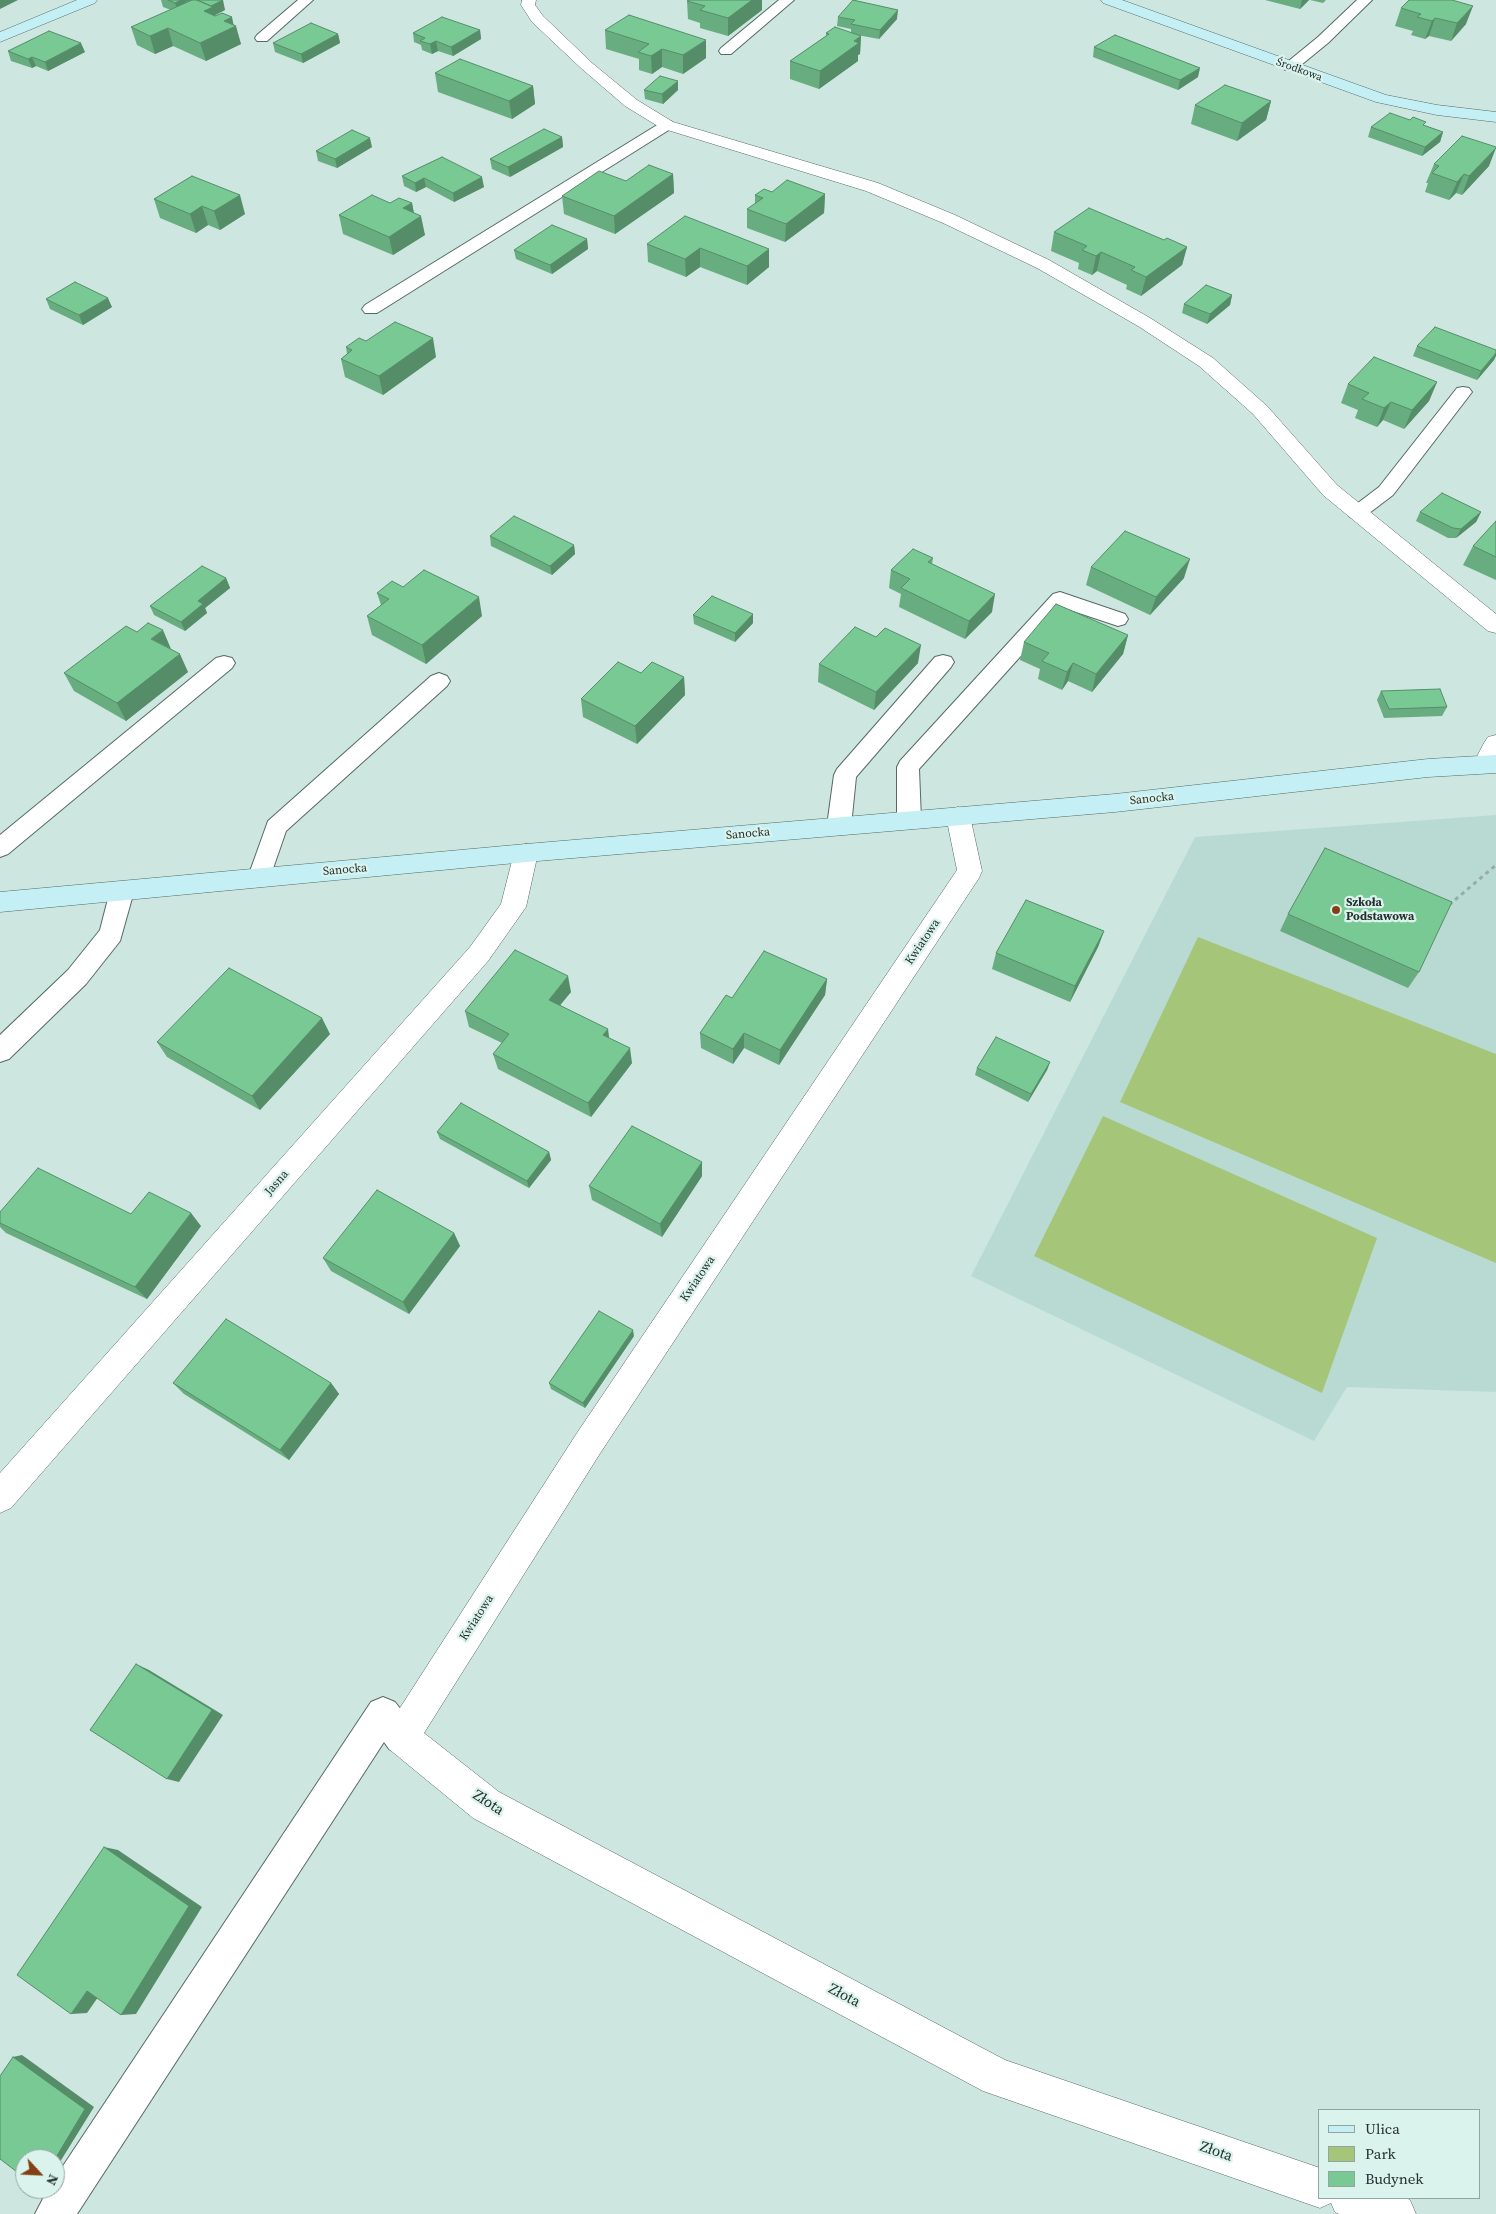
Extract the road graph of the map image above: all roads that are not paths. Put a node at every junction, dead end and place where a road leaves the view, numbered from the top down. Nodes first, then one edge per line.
1 (90, 0) edge
2 (306, 0) edge
3 (528, 0) edge
4 (787, 0) edge
5 (1108, 0) edge
6 (1365, 0) edge
7 (0, 38) edge
8 (262, 38) dead end
9 (726, 51) dead end
10 (1290, 67) junction
11 (1496, 117) edge
12 (667, 125) junction
13 (371, 309) dead end
14 (1463, 392) dead end
15 (1357, 513) junction
16 (1118, 619) dead end
17 (1496, 626) edge
18 (943, 662) dead end
19 (224, 663) dead end
20 (439, 681) dead end
21 (1496, 743) edge
22 (1490, 764) edge
23 (958, 816) junction
24 (910, 820) junction
25 (839, 826) junction
26 (0, 848) edge
27 (526, 853) junction
28 (260, 878) junction
29 (122, 891) junction
30 (0, 902) edge
31 (0, 1051) edge
32 (0, 1497) edge
33 (401, 1737) junction
34 (1318, 2187) edge
35 (1352, 2199) edge
36 (54, 2214) edge
37 (1396, 2214) edge

1 - 7 street
2 - 8 lane
3 - 12 street
4 - 9 lane
5 - 10 street, Środkowa
6 - 10 lane
10 - 11 street, Środkowa
12 - 13 lane
12 - 15 street
14 - 15 lane
15 - 17 street
16 - 24 lane
18 - 25 lane
19 - 26 lane
20 - 28 lane
21 - 22 street
22 - 23 street, Sanocka
23 - 24 street, Sanocka
23 - 33 street, Kwiatowa
24 - 25 street, Sanocka
25 - 27 street, Sanocka
27 - 28 street, Sanocka
27 - 32 street, Jasna
28 - 29 street, Sanocka
29 - 30 street, Sanocka
29 - 31 lane
33 - 34 street, Złota
33 - 36 lane
35 - 37 street

